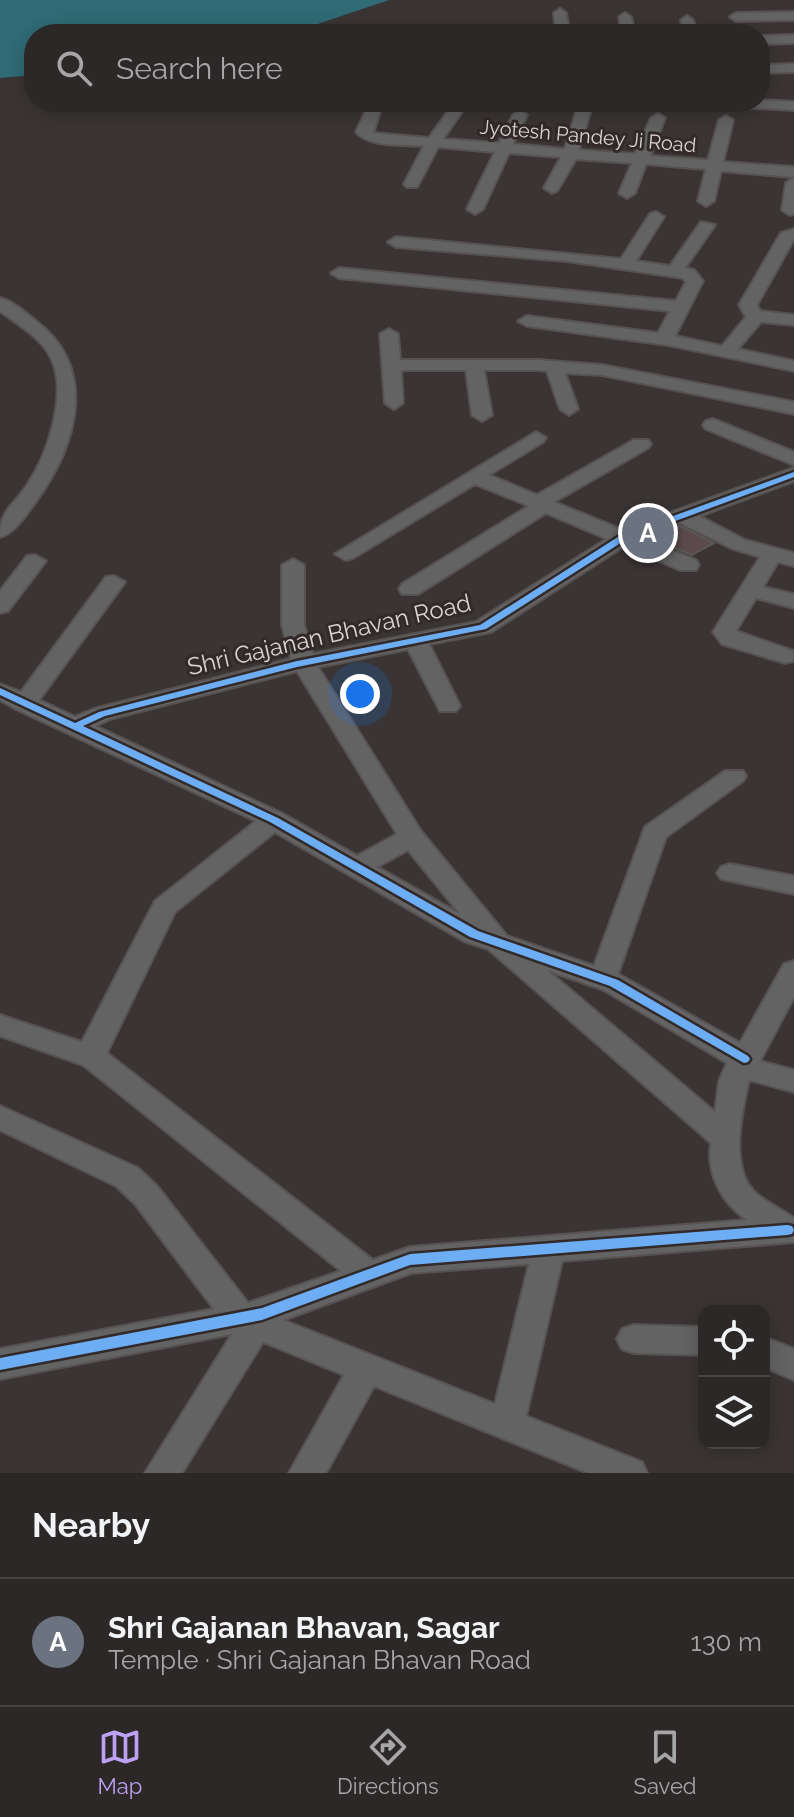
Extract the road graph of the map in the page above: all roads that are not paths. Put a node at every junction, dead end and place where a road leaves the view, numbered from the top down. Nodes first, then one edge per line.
1 (769, 0) edge
2 (560, 13) dead end
3 (794, 16) edge
4 (625, 17) dead end
5 (736, 17) dead end
6 (755, 17) junction
7 (687, 20) dead end
8 (562, 24) edge
9 (626, 24) edge
10 (688, 24) edge
11 (794, 39) edge
12 (770, 40) edge
13 (776, 40) junction
14 (794, 48) edge
15 (770, 68) edge
16 (794, 68) edge
17 (770, 79) edge
18 (775, 87) dead end
19 (770, 105) edge
20 (794, 106) edge
21 (373, 112) edge
22 (455, 112) edge
23 (583, 112) edge
24 (520, 115) dead end
25 (658, 118) dead end
26 (726, 120) dead end
27 (433, 143) junction
28 (505, 149) junction
29 (570, 155) junction
30 (639, 161) junction
31 (713, 167) junction
32 (794, 172) edge
33 (794, 183) edge
34 (412, 184) dead end
35 (552, 188) dead end
36 (627, 193) dead end
37 (706, 201) dead end
38 (475, 209) dead end
39 (790, 210) dead end
40 (656, 217) dead end
41 (707, 225) dead end
42 (789, 233) dead end
43 (396, 242) dead end
44 (626, 264) junction
45 (674, 272) junction
46 (339, 273) dead end
47 (0, 303) edge
48 (681, 307) junction
49 (755, 317) junction
50 (794, 320) edge
51 (527, 321) dead end
52 (389, 334) dead end
53 (664, 339) junction
54 (469, 340) dead end
55 (726, 352) junction
56 (391, 365) junction
57 (472, 365) junction
58 (554, 366) junction
59 (794, 366) edge
60 (394, 403) dead end
61 (794, 408) edge
62 (569, 409) dead end
63 (482, 415) dead end
64 (713, 425) dead end
65 (536, 438) dead end
66 (641, 444) dead end
67 (791, 470) edge
68 (474, 476) junction
69 (542, 504) junction
70 (682, 516) junction
71 (0, 531) edge
72 (624, 537) junction
73 (346, 554) dead end
74 (772, 554) junction
75 (794, 560) edge
76 (35, 561) dead end
77 (293, 565) dead end
78 (688, 565) dead end
79 (114, 582) dead end
80 (410, 589) dead end
81 (750, 590) junction
82 (794, 601) edge
83 (0, 606) edge
84 (416, 641) junction
85 (785, 656) dead end
86 (304, 663) junction
87 (0, 691) edge
88 (24, 704) junction
89 (448, 706) dead end
90 (74, 727) junction
91 (734, 776) dead end
92 (274, 820) junction
93 (412, 837) junction
94 (356, 867) junction
95 (730, 873) dead end
96 (794, 885) edge
97 (499, 944) junction
98 (794, 971) edge
99 (603, 978) junction
100 (0, 1025) edge
101 (93, 1057) junction
102 (742, 1063) junction
103 (794, 1081) edge
104 (0, 1117) edge
105 (726, 1139) junction
106 (791, 1232) edge
107 (549, 1248) junction
108 (369, 1275) junction
109 (248, 1321) junction
110 (634, 1339) dead end
111 (698, 1341) edge
112 (770, 1354) edge
113 (0, 1364) edge
114 (794, 1365) edge
115 (366, 1368) junction
116 (507, 1425) junction
117 (163, 1473) edge
118 (307, 1473) edge
119 (629, 1473) edge

1 - 6 street
2 - 8 street
3 - 6 street
4 - 9 street
5 - 6 street
7 - 10 street
11 - 13 street
12 - 13 street
13 - 14 street
15 - 16 street
17 - 18 street
19 - 20 street
21 - 27 street, Jyotesh Pandey Ji Road
22 - 27 street
23 - 29 street
24 - 28 street
25 - 30 street
26 - 31 street
27 - 28 street, Jyotesh Pandey Ji Road
27 - 34 street
28 - 29 street, Jyotesh Pandey Ji Road
28 - 38 street
29 - 30 street, Jyotesh Pandey Ji Road
29 - 35 street
30 - 31 street, Jyotesh Pandey Ji Road
30 - 36 street
31 - 32 street, Jyotesh Pandey Ji Road
31 - 37 street
33 - 39 street
40 - 44 street
41 - 45 street
42 - 49 street
43 - 44 street
44 - 45 street
45 - 48 street
46 - 48 street
47 - 71 street
48 - 53 street
49 - 50 street
49 - 55 street
51 - 53 street
52 - 56 street
53 - 55 street
54 - 57 street
55 - 59 street
56 - 57 street
56 - 60 street
57 - 58 street
57 - 63 street
58 - 61 street
58 - 62 street
64 - 67 street
65 - 68 street
66 - 69 street
67 - 70 street, Shri Gajanan Bhavan Road
68 - 69 street
68 - 73 street
69 - 72 street
69 - 80 street
70 - 72 street, Shri Gajanan Bhavan Road
70 - 74 street
72 - 78 street
72 - 84 street, Shri Gajanan Bhavan Road
74 - 75 street
74 - 81 street
76 - 83 street
77 - 86 street
79 - 88 street
81 - 82 street
81 - 85 street
84 - 86 street, Shri Gajanan Bhavan Road
84 - 89 street
86 - 90 street, Shri Gajanan Bhavan Road
86 - 93 street
87 - 88 street
88 - 90 street
90 - 92 street
91 - 99 street
92 - 94 street
92 - 101 street
93 - 94 street
93 - 97 street
94 - 97 street
95 - 96 street
97 - 99 street
97 - 105 street
98 - 102 street
99 - 102 street
100 - 101 street
101 - 108 street
102 - 103 street
102 - 105 street
104 - 109 street
105 - 106 street
106 - 107 street
107 - 108 street
107 - 116 street
108 - 109 street
109 - 113 street
109 - 115 street
109 - 117 street
110 - 111 street
112 - 114 street
115 - 116 street
115 - 118 street
116 - 119 street

